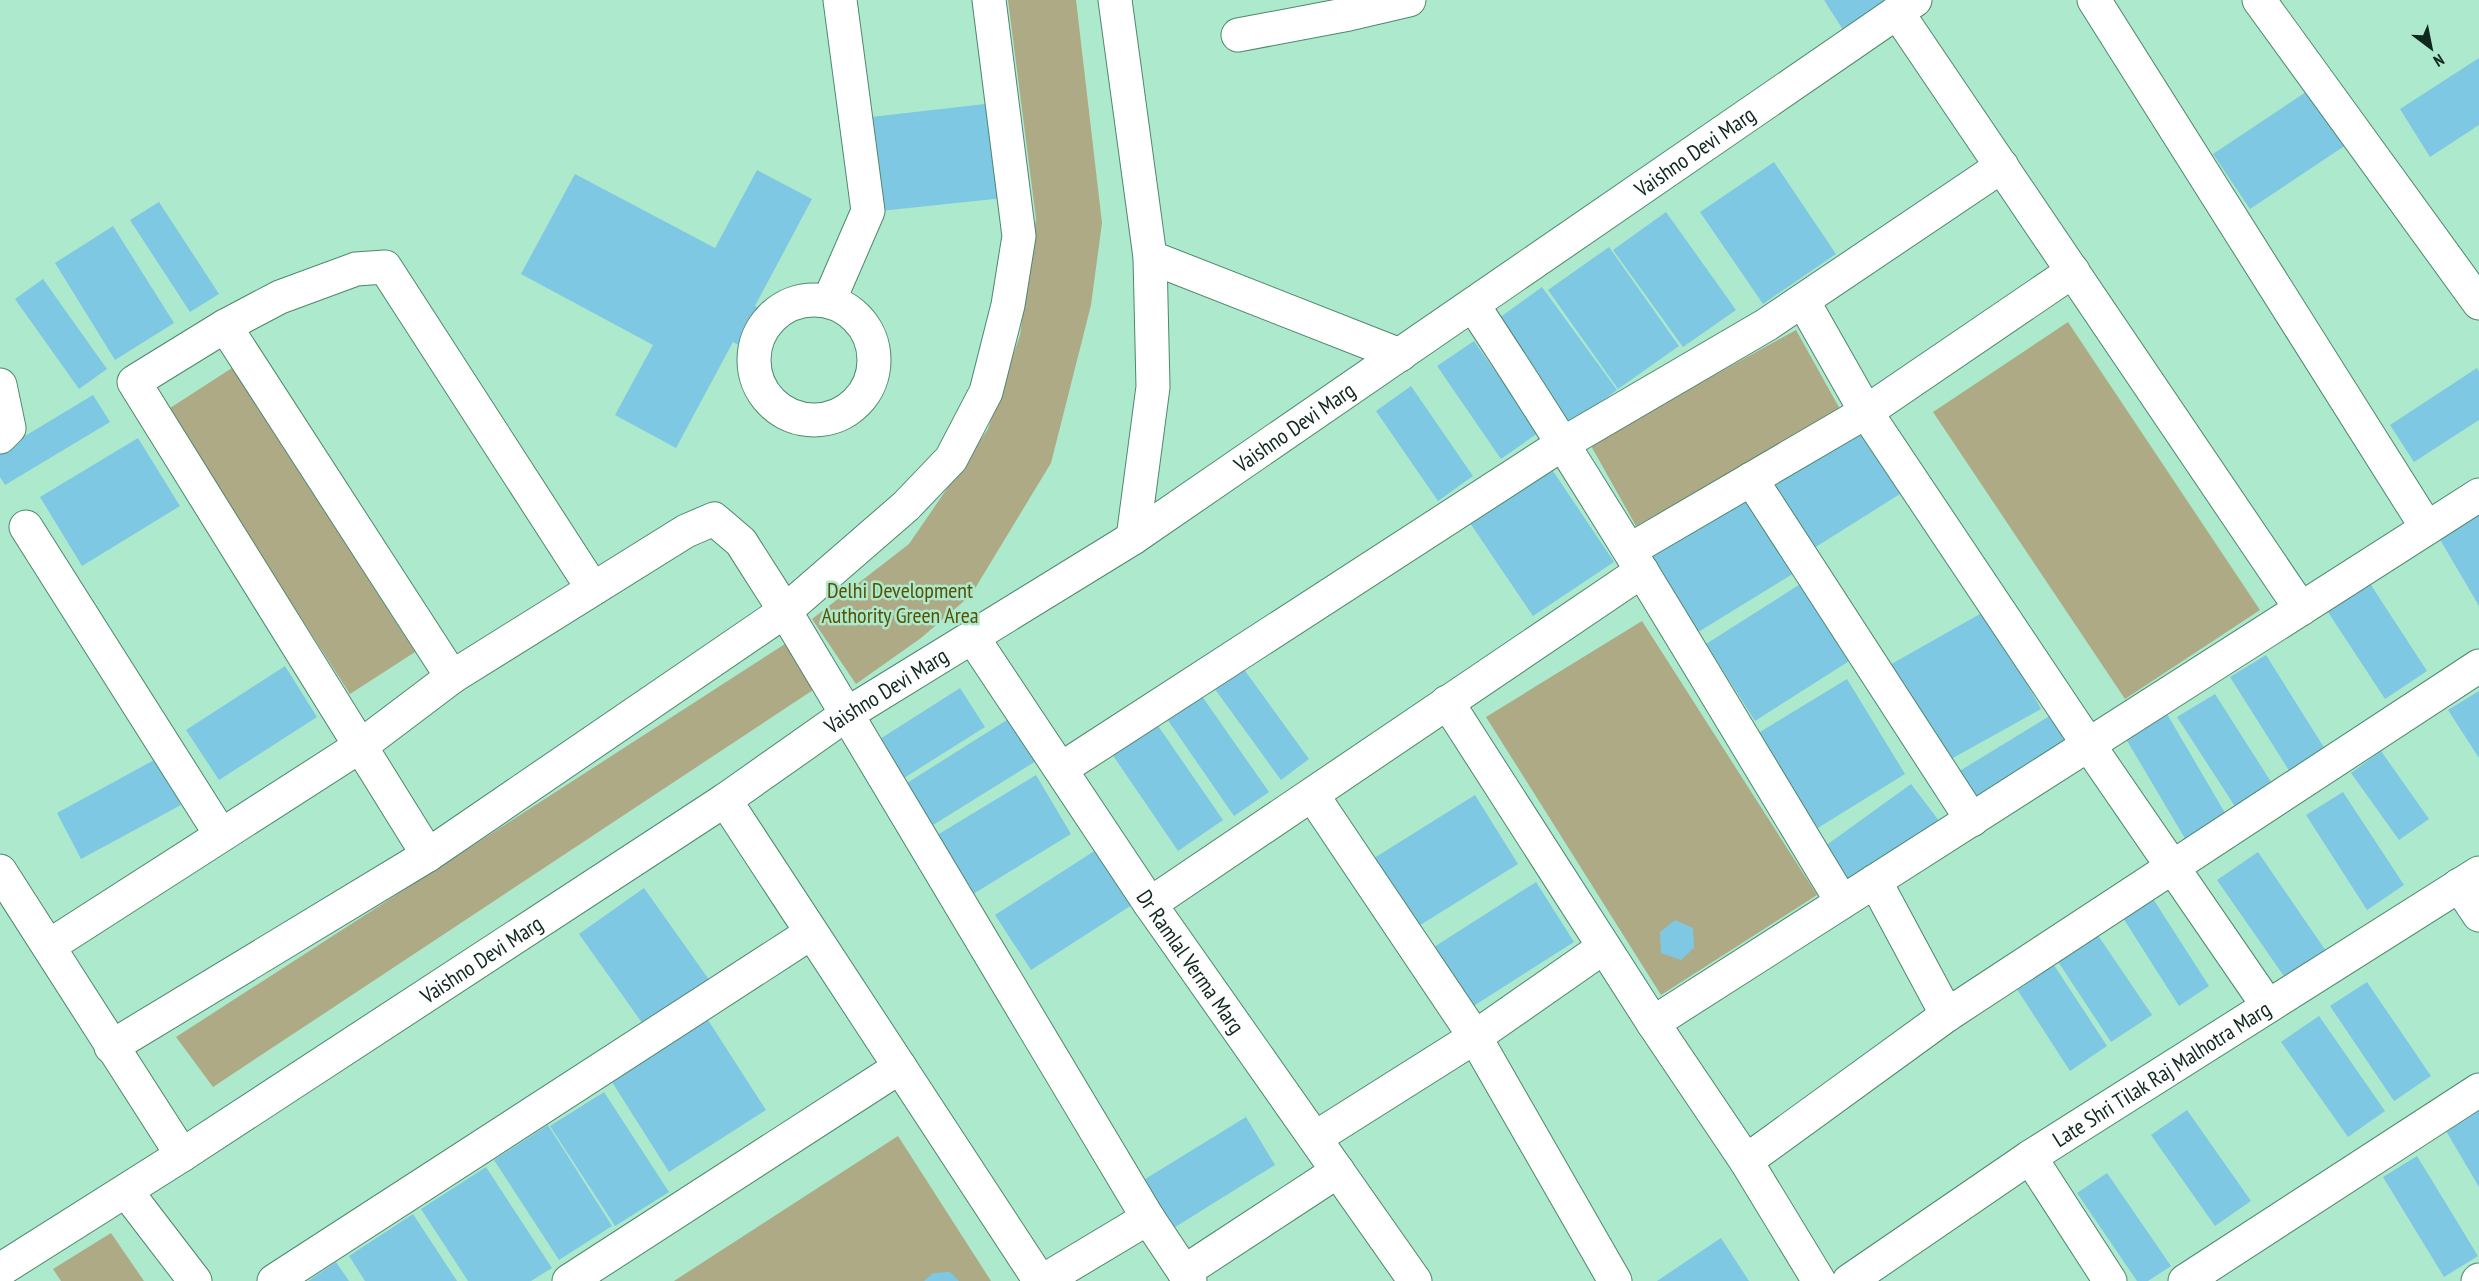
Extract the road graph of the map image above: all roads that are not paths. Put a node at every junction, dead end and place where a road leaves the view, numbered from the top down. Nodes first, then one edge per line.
1 (840, 0) edge
2 (989, 0) edge
3 (1115, 0) edge
4 (1409, 0) edge
5 (2094, 0) edge
6 (2259, 0) edge
7 (1906, 6) edge
8 (1238, 35) dead end
9 (2002, 166) junction
10 (1150, 257) junction
11 (2073, 271) junction
12 (829, 301) dead end
13 (1803, 301) junction
14 (2479, 303) edge
15 (1473, 305) junction
16 (225, 326) junction
17 (1400, 355) junction
18 (0, 385) edge
19 (1866, 412) junction
20 (0, 437) edge
21 (1564, 443) junction
22 (1751, 479) junction
23 (2479, 495) edge
24 (26, 527) dead end
25 (2427, 528) junction
26 (1132, 538) junction
27 (1636, 561) junction
28 (593, 589) junction
29 (2301, 609) junction
30 (785, 611) junction
31 (973, 638) junction
32 (2479, 666) edge
33 (452, 677) junction
34 (1447, 702) junction
35 (847, 714) junction
36 (2088, 744) junction
37 (362, 745) junction
38 (1060, 769) junction
39 (1313, 796) junction
40 (725, 800) junction
41 (1972, 819) junction
42 (221, 835) junction
43 (428, 855) junction
44 (2173, 867) junction
45 (0, 871) edge
46 (2469, 879) edge
47 (1875, 881) junction
48 (1842, 902) junction
49 (1150, 904) junction
50 (2479, 915) edge
51 (811, 933) junction
52 (49, 946) junction
53 (1604, 947) junction
54 (2268, 1006) junction
55 (1947, 1016) junction
56 (1653, 1023) junction
57 (1474, 1037) junction
58 (111, 1047) junction
59 (900, 1067) junction
60 (2479, 1090) edge
61 (1315, 1138) junction
62 (182, 1155) junction
63 (2030, 1157) junction
64 (1746, 1161) junction
65 (1338, 1171) junction
66 (126, 1191) junction
67 (1148, 1218) junction
68 (15, 1271) edge
69 (583, 1277) edge
70 (1187, 1277) edge
71 (195, 1281) edge
72 (274, 1281) edge
73 (1042, 1281) edge
74 (1415, 1281) edge
75 (1615, 1281) edge
76 (1820, 1281) edge
77 (1849, 1281) edge
78 (2110, 1281) edge
79 (2185, 1281) edge

1 - 12 street
2 - 30 street
3 - 10 street
4 - 8 street
5 - 25 street
6 - 14 street
7 - 9 street
7 - 15 street, Vaishno Devi Marg
9 - 11 street
9 - 13 street
10 - 17 street
10 - 26 street
11 - 19 street
11 - 29 street
13 - 19 street
13 - 21 street
15 - 17 street, Vaishno Devi Marg
15 - 21 street
16 - 28 street
16 - 33 street
16 - 37 street
17 - 26 street, Vaishno Devi Marg
18 - 20 street
19 - 22 street
19 - 36 street
21 - 27 street
21 - 38 street
22 - 27 street
22 - 41 street
23 - 25 street
24 - 42 street
25 - 29 street
26 - 31 street, Vaishno Devi Marg
27 - 34 street
27 - 48 street
28 - 30 street
28 - 33 street
29 - 36 street
30 - 35 street
30 - 43 street
31 - 35 street, Vaishno Devi Marg
31 - 38 street, Dr Ramlal Verma Marg
32 - 44 street
33 - 37 street
34 - 39 street
34 - 53 street
35 - 40 street, Vaishno Devi Marg
35 - 67 street
36 - 41 street
36 - 44 street
37 - 42 street
37 - 43 street
38 - 49 street, Dr Ramlal Verma Marg
39 - 49 street
39 - 57 street
40 - 51 street
40 - 62 street, Vaishno Devi Marg
41 - 47 street
42 - 52 street
43 - 58 street
44 - 54 street
44 - 55 street
45 - 52 street
46 - 50 street
46 - 54 street, Late Shri Tilak Raj Malhotra Marg
47 - 48 street
47 - 55 street
48 - 56 street
49 - 61 street, Dr Ramlal Verma Marg
51 - 59 street
51 - 72 street
52 - 58 street
53 - 56 street
53 - 57 street
54 - 63 street, Late Shri Tilak Raj Malhotra Marg
55 - 64 street
56 - 64 street
57 - 61 street
57 - 75 street
58 - 62 street
59 - 69 street
59 - 73 street
60 - 79 street
61 - 65 street, Dr Ramlal Verma Marg
62 - 66 street, Vaishno Devi Marg
63 - 77 street, Late Shri Tilak Raj Malhotra Marg
63 - 78 street
64 - 76 street
65 - 70 street
65 - 74 street, Dr Ramlal Verma Marg
66 - 68 street, Vaishno Devi Marg
66 - 71 street
67 - 70 street
67 - 73 street

